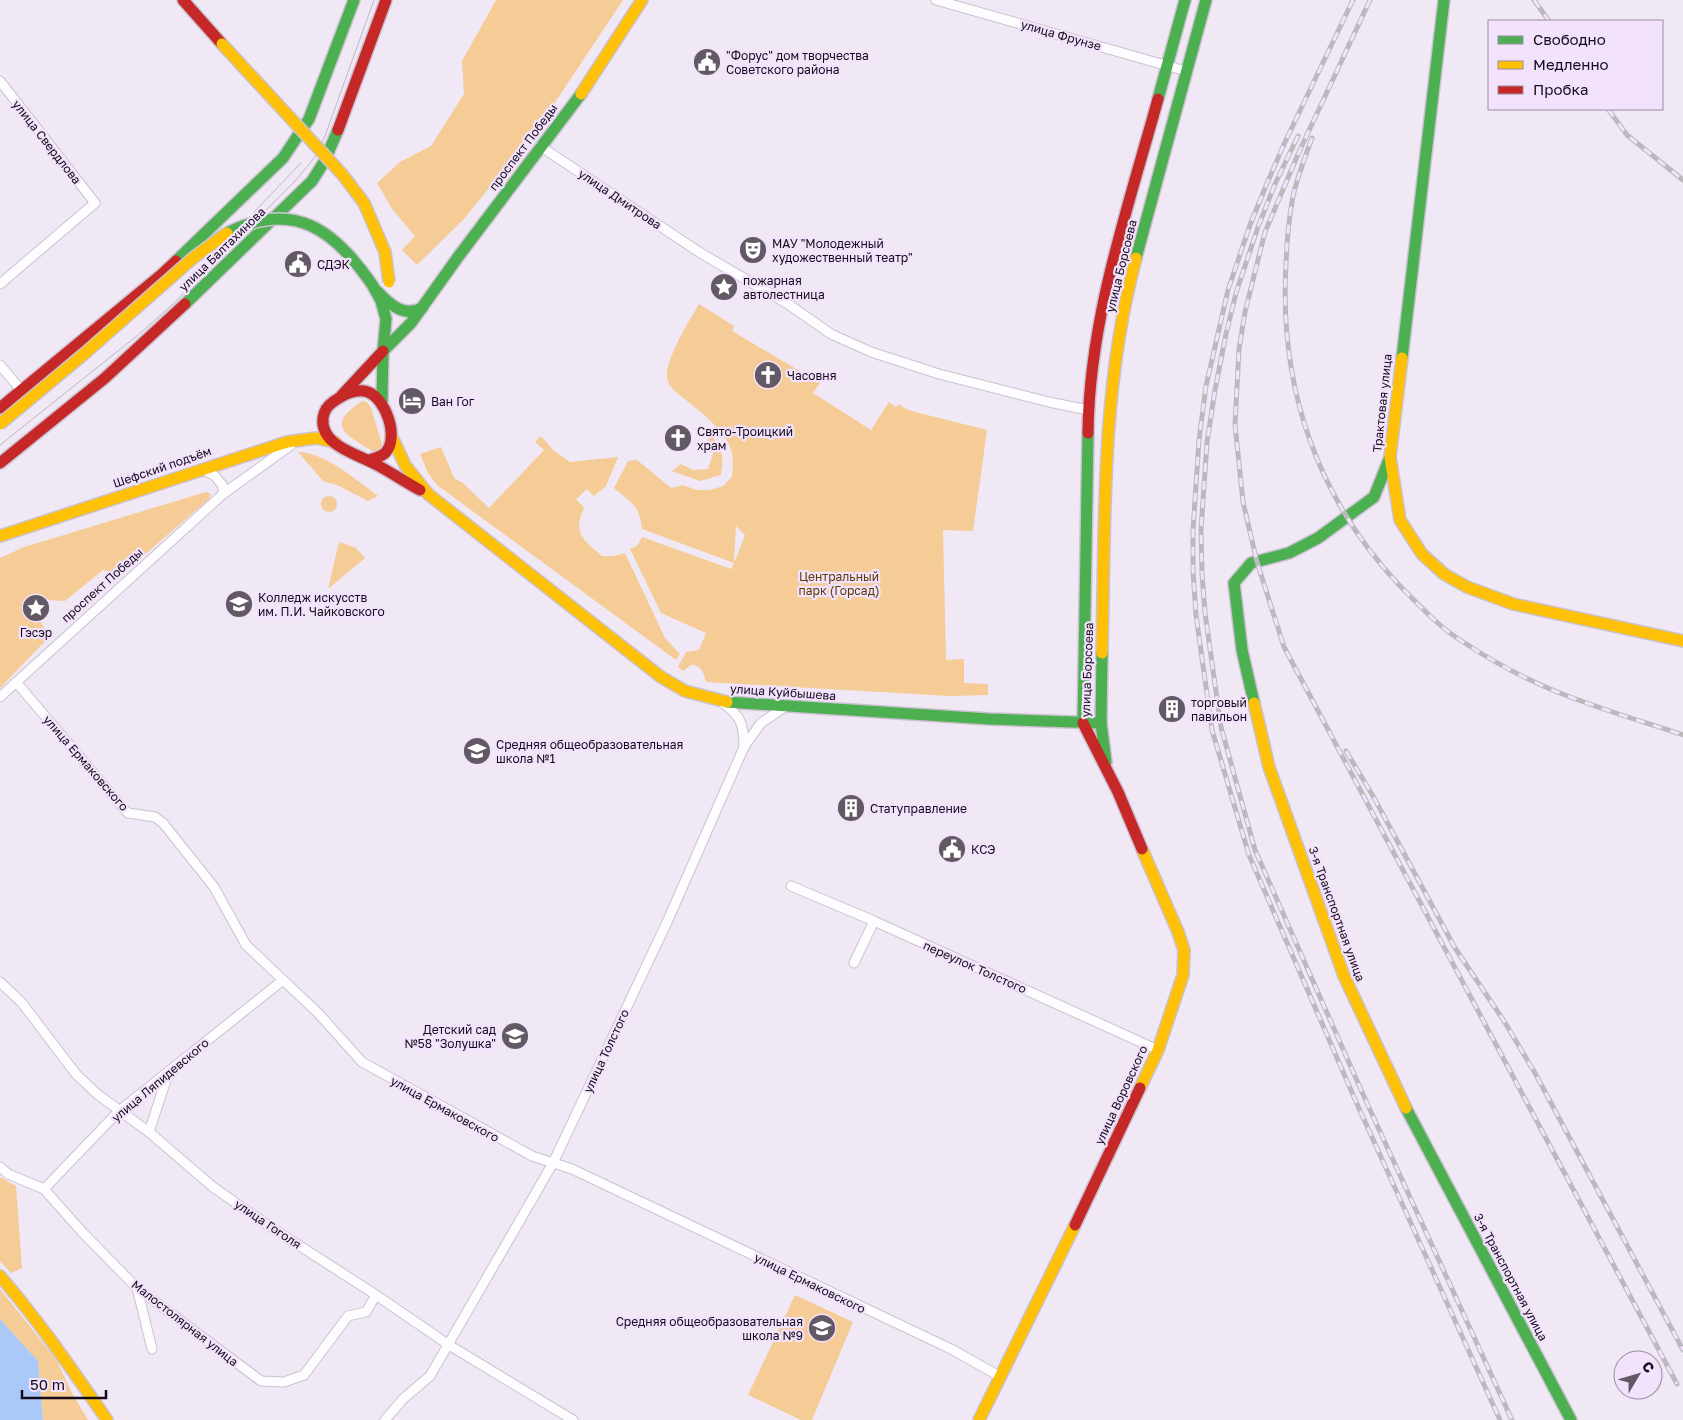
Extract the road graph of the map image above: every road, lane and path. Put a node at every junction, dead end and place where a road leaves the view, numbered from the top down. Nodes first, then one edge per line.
1 (183, 0) edge
2 (354, 0) edge
3 (386, 0) edge
4 (642, 0) edge
5 (936, 0) edge
6 (1185, 0) edge
7 (1206, 0) edge
8 (1444, 0) edge
9 (1167, 66) junction
10 (1186, 71) junction
11 (0, 81) edge
12 (540, 146) junction
13 (0, 284) edge
14 (373, 286) junction
15 (389, 292) junction
16 (422, 308) junction
17 (386, 319) junction
18 (383, 351) junction
19 (0, 366) edge
20 (22, 391) junction
21 (340, 396) junction
22 (382, 401) junction
23 (0, 408) edge
24 (1088, 410) junction
25 (0, 424) edge
26 (391, 435) junction
27 (299, 439) junction
28 (335, 442) junction
29 (1390, 457) junction
30 (369, 460) junction
31 (0, 462) edge
32 (202, 468) junction
33 (223, 494) junction
34 (428, 494) junction
35 (0, 536) edge
36 (1683, 641) edge
37 (16, 682) junction
38 (0, 697) edge
39 (723, 702) junction
40 (785, 707) junction
41 (1083, 723) junction
42 (1101, 723) junction
43 (744, 747) junction
44 (1108, 772) junction
45 (791, 886) dead end
46 (874, 921) junction
47 (854, 964) dead end
48 (283, 980) junction
49 (0, 982) edge
50 (1158, 1050) junction
51 (170, 1070) junction
52 (119, 1110) junction
53 (148, 1132) junction
54 (553, 1163) junction
55 (0, 1167) edge
56 (44, 1189) junction
57 (0, 1276) edge
58 (137, 1288) junction
59 (376, 1295) junction
60 (449, 1345) junction
61 (152, 1349) dead end
62 (1001, 1377) junction
63 (107, 1420) edge
64 (385, 1420) edge
65 (573, 1420) edge
66 (979, 1420) edge
67 (1571, 1420) edge

1 - 15 main road, bridge
2 - 20 main road, улица Балтахинова
3 - 31 main road, улица Балтахинова
4 - 12 main road, проспект Победы
5 - 9 street, улица Фрунзе
6 - 9 main road, улица Борсоева
7 - 10 main road, улица Борсоева
8 - 29 main road, Трактовая улица
9 - 10 street, улица Фрунзе
9 - 24 main road, улица Борсоева
10 - 42 main road, улица Борсоева
11 - 13 street, улица Свердлова
12 - 16 main road, проспект Победы
12 - 24 street, улица Дмитрова
14 - 15 main road
14 - 17 main road, улица Куйбышева
14 - 25 main road, bridge
15 - 16 main road
15 - 17 main road
16 - 18 main road, проспект Победы
17 - 18 main road, улица Куйбышева
18 - 21 main road
18 - 22 main road, улица Куйбышева
19 - 20 street
20 - 23 main road, улица Балтахинова
21 - 22 main road
21 - 28 main road
22 - 26 main road, улица Куйбышева
24 - 41 main road, улица Борсоева
26 - 30 main road
26 - 34 main road, улица Куйбышева
27 - 28 main road, Шефский подъём
27 - 32 main road, Шефский подъём
27 - 33 street, проспект Победы
28 - 30 main road, улица Куйбышева
29 - 36 main road, Трактовая улица
29 - 67 main road, 3-я Транспортная улица
30 - 34 main road, улица Куйбышева
32 - 33 street
32 - 35 main road, Шефский подъём
33 - 37 street, проспект Победы
34 - 39 main road, улица Куйбышева
37 - 38 street, проспект Победы
37 - 48 street, улица Ермаковского
39 - 40 main road, улица Куйбышева
39 - 43 street
40 - 41 main road, улица Куйбышева
40 - 43 street, улица Толстого
41 - 42 main road, улица Борсоева
41 - 44 main road
42 - 44 main road
43 - 54 street, улица Толстого
44 - 50 main road, улица Воровского
45 - 46 street, переулок Толстого
46 - 47 street
46 - 50 street, переулок Толстого
48 - 51 street, улица Ляпидевского
48 - 54 street, улица Ермаковского
49 - 52 street, улица Гоголя
50 - 62 main road, улица Воровского
51 - 52 street, улица Ляпидевского
51 - 53 street
52 - 53 street, улица Гоголя
52 - 56 street, улица Ляпидевского
53 - 59 street, улица Гоголя
54 - 60 street, улица Толстого
54 - 62 street, улица Ермаковского
55 - 56 street, Малостолярная улица
56 - 58 street, Малостолярная улица
57 - 63 main road
58 - 59 street, Малостолярная улица
58 - 61 street
59 - 60 street, улица Гоголя
60 - 64 street, улица Толстого
60 - 65 street, улица Гоголя
62 - 66 main road, улица Воровского

